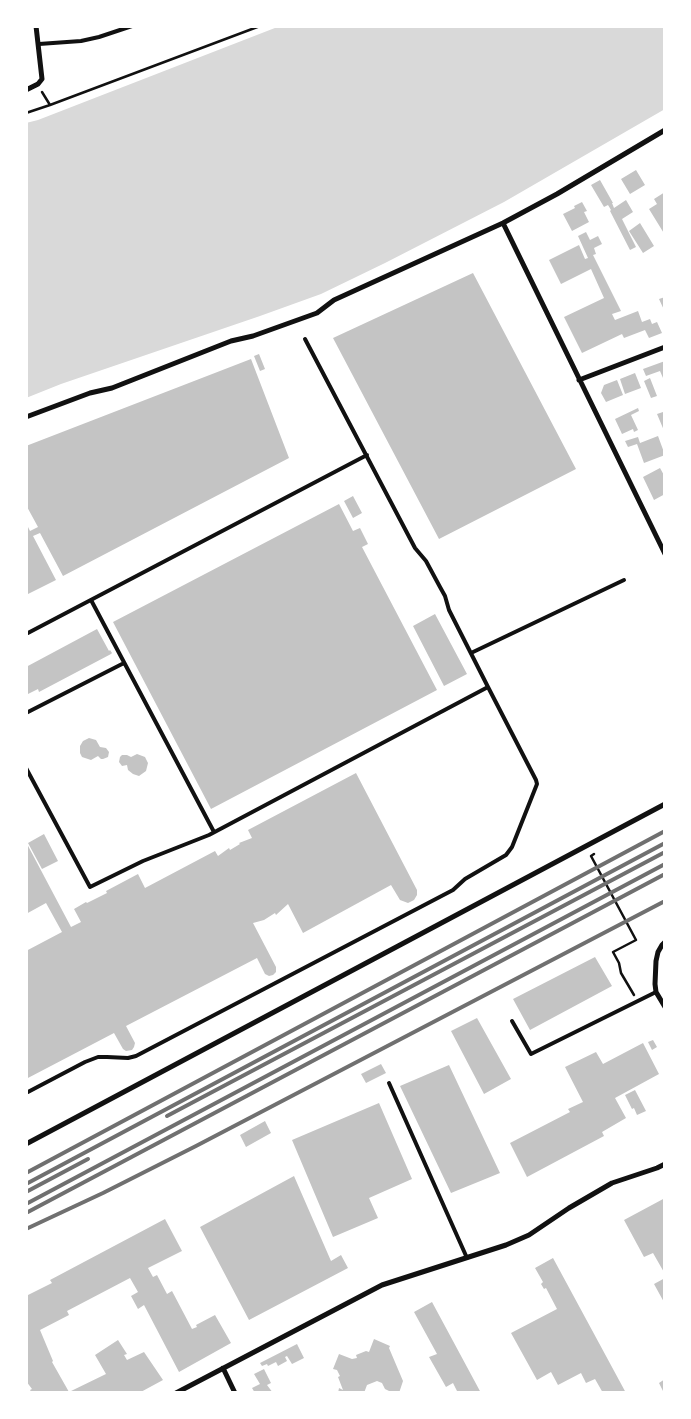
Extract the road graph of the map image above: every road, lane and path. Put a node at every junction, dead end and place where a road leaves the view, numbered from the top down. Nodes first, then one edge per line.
1 (36, 26) edge
2 (132, 26) edge
3 (260, 26) edge
4 (38, 44) junction
5 (38, 84) junction
6 (26, 90) edge
7 (50, 105) junction
8 (26, 113) edge
9 (665, 130) edge
10 (503, 223) junction
11 (305, 339) dead end
12 (665, 347) edge
13 (579, 380) junction
14 (26, 416) edge
15 (367, 455) junction
16 (665, 554) edge
17 (624, 580) dead end
18 (91, 600) junction
19 (26, 634) edge
20 (471, 654) junction
21 (124, 663) junction
22 (488, 687) junction
23 (26, 713) edge
24 (26, 768) edge
25 (665, 804) edge
26 (214, 832) junction
27 (591, 856) dead end
28 (665, 942) edge
29 (656, 992) junction
30 (637, 1000) junction
31 (665, 1007) edge
32 (512, 1021) dead end
33 (388, 1083) dead end
34 (26, 1093) edge
35 (26, 1144) edge
36 (665, 1164) edge
37 (466, 1258) junction
38 (223, 1368) junction
39 (176, 1393) edge
40 (236, 1393) edge

1 - 4 street
2 - 4 lane
3 - 7 path
4 - 5 street
5 - 6 street
5 - 7 path
7 - 8 path
9 - 10 street
10 - 13 street
10 - 14 street
11 - 15 lane
12 - 13 street
13 - 16 street
15 - 18 lane
15 - 20 lane
17 - 20 lane
18 - 19 lane
18 - 21 lane
20 - 22 lane
21 - 23 lane
21 - 26 lane
22 - 26 lane
22 - 34 lane
24 - 26 lane
25 - 35 street
27 - 30 path
28 - 29 street
29 - 30 lane
29 - 31 street
30 - 32 lane
33 - 37 lane
36 - 37 street
37 - 38 street
38 - 39 street
38 - 40 street

